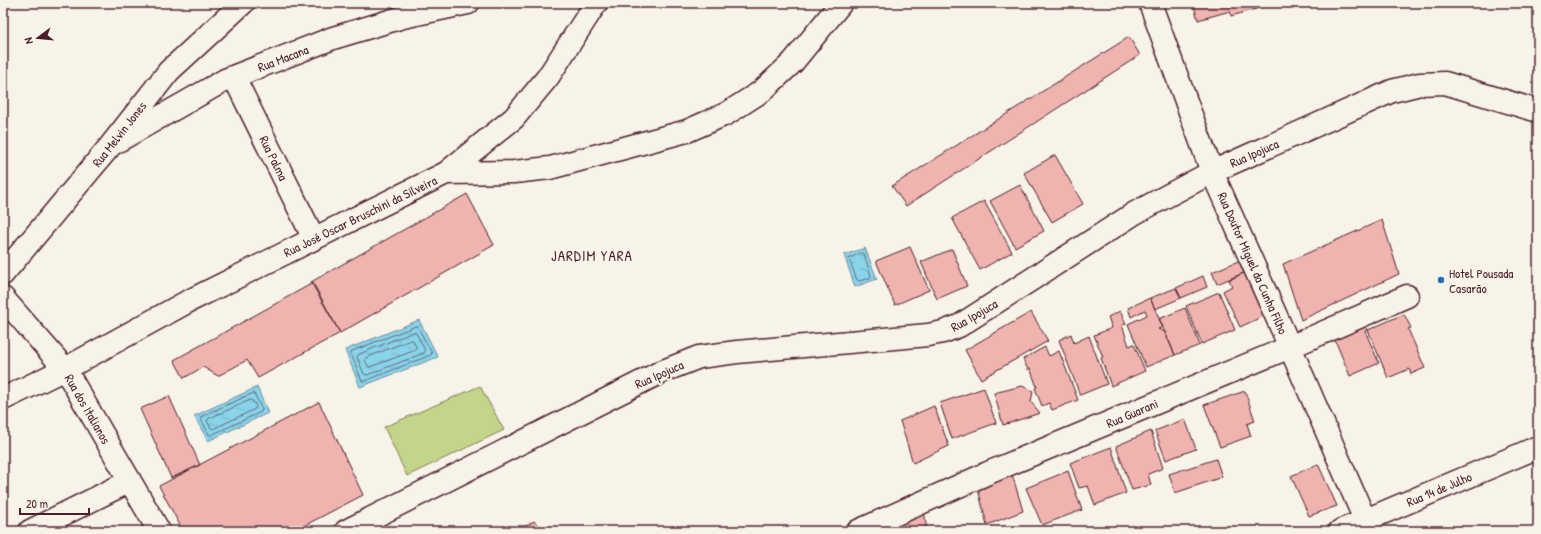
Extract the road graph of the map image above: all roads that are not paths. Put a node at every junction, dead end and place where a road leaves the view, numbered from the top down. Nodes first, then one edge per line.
1 (243, 3) edge
2 (468, 3) edge
3 (596, 3) edge
4 (841, 3) edge
5 (1150, 3) edge
6 (234, 77) junction
7 (1538, 111) edge
8 (111, 146) junction
9 (1212, 172) junction
10 (446, 173) junction
11 (314, 239) junction
12 (3, 274) edge
13 (1407, 296) dead end
14 (3, 298) edge
15 (1290, 347) junction
16 (65, 368) junction
17 (3, 399) edge
18 (1538, 447) edge
19 (130, 481) junction
20 (1350, 527) edge
21 (30, 531) edge
22 (159, 531) edge
23 (346, 531) edge
24 (858, 531) edge

1 - 8 street, Rua Melvin Jones
2 - 6 street, Rua Macana
3 - 10 street
4 - 10 street, Rua José Oscar Bruschini da Silveira
5 - 9 street, Rua Doutor Miguel da Cunha Filho
6 - 8 street, Rua Macana
6 - 11 street, Rua Palma
7 - 9 street, Rua Ipojuca
8 - 12 street, Rua Melvin Jones
9 - 15 street, Rua Doutor Miguel da Cunha Filho
9 - 23 street, Rua Ipojuca
10 - 11 street, Rua José Oscar Bruschini da Silveira
11 - 16 street, Rua José Oscar Bruschini da Silveira
13 - 15 street, Rua Guarani
14 - 16 street, Rua dos Italianos
15 - 20 street, Rua Doutor Miguel da Cunha Filho
15 - 24 street, Rua Guarani
16 - 17 street, Rua José Oscar Bruschini da Silveira
16 - 19 street, Rua dos Italianos
18 - 20 street, Rua 14 de Julho
19 - 21 street
19 - 22 street, Rua dos Italianos

